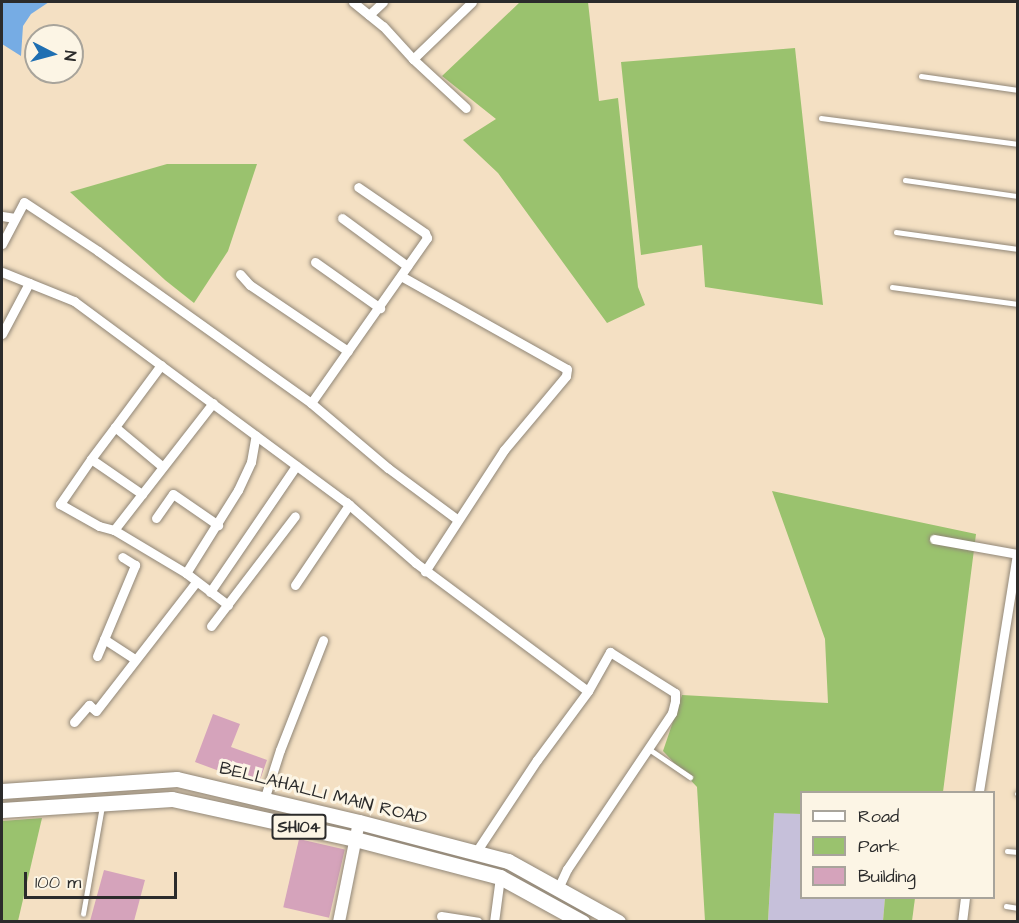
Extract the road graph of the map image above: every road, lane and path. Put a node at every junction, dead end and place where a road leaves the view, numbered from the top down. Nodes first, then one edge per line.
1 (353, 2) edge
2 (383, 2) edge
3 (472, 2) edge
4 (369, 15) junction
5 (412, 59) junction
6 (921, 76) dead end
7 (1017, 90) edge
8 (466, 108) dead end
9 (821, 118) dead end
10 (1017, 144) edge
11 (905, 180) dead end
12 (358, 187) dead end
13 (1017, 196) edge
14 (2, 216) edge
15 (15, 218) junction
16 (342, 218) dead end
17 (896, 232) dead end
18 (2, 244) edge
19 (1017, 249) edge
20 (315, 262) dead end
21 (407, 266) junction
22 (2, 272) edge
23 (240, 274) dead end
24 (401, 276) junction
25 (29, 283) junction
26 (892, 287) dead end
27 (1017, 304) edge
28 (380, 308) junction
29 (2, 334) edge
30 (348, 351) junction
31 (161, 365) junction
32 (213, 403) junction
33 (311, 403) junction
34 (115, 426) junction
35 (256, 435) junction
36 (91, 459) junction
37 (296, 465) junction
38 (163, 467) junction
39 (142, 494) junction
40 (349, 505) junction
41 (295, 516) dead end
42 (156, 518) dead end
43 (458, 520) junction
44 (218, 525) junction
45 (114, 530) junction
46 (934, 539) dead end
47 (122, 557) dead end
48 (425, 571) junction
49 (186, 573) junction
50 (196, 582) junction
51 (294, 585) dead end
52 (210, 592) junction
53 (228, 606) junction
54 (211, 626) dead end
55 (104, 639) junction
56 (324, 640) dead end
57 (97, 656) dead end
58 (135, 659) junction
59 (588, 691) junction
60 (74, 722) dead end
61 (649, 749) junction
62 (690, 777) dead end
63 (2, 791) edge
64 (979, 791) edge
65 (264, 800) junction
66 (103, 803) junction
67 (2, 810) edge
68 (359, 822) junction
69 (355, 839) junction
70 (1007, 851) dead end
71 (476, 852) junction
72 (1017, 852) edge
73 (500, 877) junction
74 (558, 888) junction
75 (966, 899) edge
76 (1006, 906) dead end
77 (1017, 908) edge
78 (83, 914) dead end
79 (441, 916) dead end
80 (339, 921) edge
81 (478, 921) edge
82 (494, 921) edge
83 (582, 921) edge
84 (618, 921) edge
85 (962, 921) edge

1 - 4 street
2 - 4 street
3 - 5 street
4 - 5 street
5 - 8 street
6 - 7 lane
9 - 10 lane
11 - 13 lane
12 - 21 street
14 - 15 street
15 - 18 street
15 - 33 street
16 - 21 street
17 - 19 lane
20 - 28 street
21 - 24 street
22 - 25 street
23 - 30 street
24 - 28 street
24 - 43 street
25 - 29 street
25 - 31 street
26 - 27 lane
28 - 30 street
30 - 33 street
31 - 32 street
31 - 34 street
32 - 35 street
32 - 38 street
33 - 43 street
34 - 36 street
34 - 38 street
35 - 37 street
35 - 44 street
36 - 39 street
36 - 45 street
37 - 40 street
37 - 52 street
38 - 39 street
39 - 45 street
40 - 48 street
40 - 51 street
41 - 53 street
42 - 44 street
43 - 48 street
44 - 49 street
45 - 49 street
46 - 64 street
47 - 55 street
48 - 59 street
49 - 50 street
50 - 52 street
50 - 58 street
52 - 53 street
53 - 54 street
55 - 57 street
55 - 58 street
56 - 65 street
58 - 60 street
59 - 61 street
59 - 71 street
61 - 62 lane
61 - 74 street
63 - 65 main road, BELLAHALLI MAIN ROAD / SH104
65 - 68 main road, BELLAHALLI MAIN ROAD / SH104
66 - 67 main road, BELLAHALLI MAIN ROAD / SH104
66 - 69 main road, BELLAHALLI MAIN ROAD / SH104
66 - 78 lane
68 - 69 street
68 - 71 main road, BELLAHALLI MAIN ROAD / SH104
69 - 73 main road, BELLAHALLI MAIN ROAD / SH104
69 - 80 street
70 - 72 lane
71 - 74 main road, BELLAHALLI MAIN ROAD / SH104
73 - 82 street
73 - 83 main road, BELLAHALLI MAIN ROAD / SH104
74 - 84 main road, BELLAHALLI MAIN ROAD / SH104
75 - 85 street
76 - 77 lane
79 - 81 street

